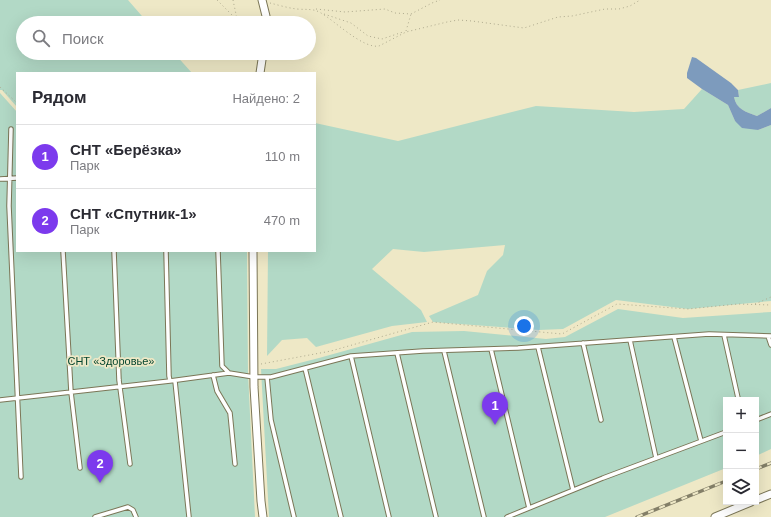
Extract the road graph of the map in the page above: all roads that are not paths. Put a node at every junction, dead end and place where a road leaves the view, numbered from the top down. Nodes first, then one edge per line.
1 (263, 0) edge
2 (266, 16) edge
3 (262, 60) edge
4 (260, 72) edge
5 (11, 129) dead end
6 (16, 178) edge
7 (0, 179) edge
8 (9, 179) junction
9 (63, 252) edge
10 (114, 252) edge
11 (166, 252) edge
12 (218, 252) edge
13 (253, 252) edge
14 (724, 335) junction
15 (674, 336) junction
16 (770, 336) edge
17 (630, 340) junction
18 (583, 343) junction
19 (771, 345) edge
20 (538, 347) junction
21 (491, 349) junction
22 (444, 351) junction
23 (397, 353) junction
24 (351, 356) junction
25 (305, 368) junction
26 (229, 373) junction
27 (213, 375) junction
28 (254, 377) junction
29 (267, 377) junction
30 (175, 381) junction
31 (170, 382) junction
32 (121, 387) junction
33 (71, 392) junction
34 (738, 397) edge
35 (18, 398) junction
36 (0, 400) edge
37 (771, 414) edge
38 (759, 419) edge
39 (602, 420) dead end
40 (723, 433) edge
41 (701, 441) junction
42 (656, 458) junction
43 (130, 464) dead end
44 (235, 464) dead end
45 (80, 468) dead end
46 (21, 476) dead end
47 (573, 490) junction
48 (771, 494) edge
49 (759, 499) edge
50 (744, 505) edge
51 (529, 508) junction
52 (95, 517) edge
53 (136, 517) edge
54 (189, 517) edge
55 (263, 517) edge
56 (294, 517) edge
57 (340, 517) edge
58 (390, 517) edge
59 (436, 517) edge
60 (484, 517) edge
61 (507, 517) edge
62 (715, 517) edge

1 - 2 street
3 - 4 street
5 - 8 lane
6 - 8 lane
7 - 8 lane
8 - 35 lane
9 - 33 lane
10 - 32 lane
11 - 31 lane
12 - 26 lane
13 - 28 street
14 - 15 lane
14 - 16 lane
14 - 34 lane
15 - 17 lane
15 - 41 lane
16 - 19 lane
17 - 18 lane
17 - 42 lane
18 - 20 lane
18 - 39 lane
20 - 21 lane
20 - 47 lane
21 - 22 lane
21 - 51 lane
22 - 23 lane
22 - 60 lane
23 - 24 lane
23 - 59 lane
24 - 25 lane
24 - 58 lane
25 - 29 lane
25 - 57 lane
26 - 27 lane
26 - 28 lane
27 - 30 lane
27 - 44 lane
28 - 29 lane
28 - 55 street
29 - 56 lane
30 - 31 lane
30 - 54 lane
31 - 32 lane
32 - 33 lane
32 - 43 lane
33 - 35 lane
33 - 45 lane
35 - 36 lane
35 - 46 lane
37 - 38 lane
40 - 41 lane
41 - 42 lane
42 - 47 lane
47 - 51 lane
48 - 49 street
50 - 62 street
51 - 61 lane
52 - 53 lane

